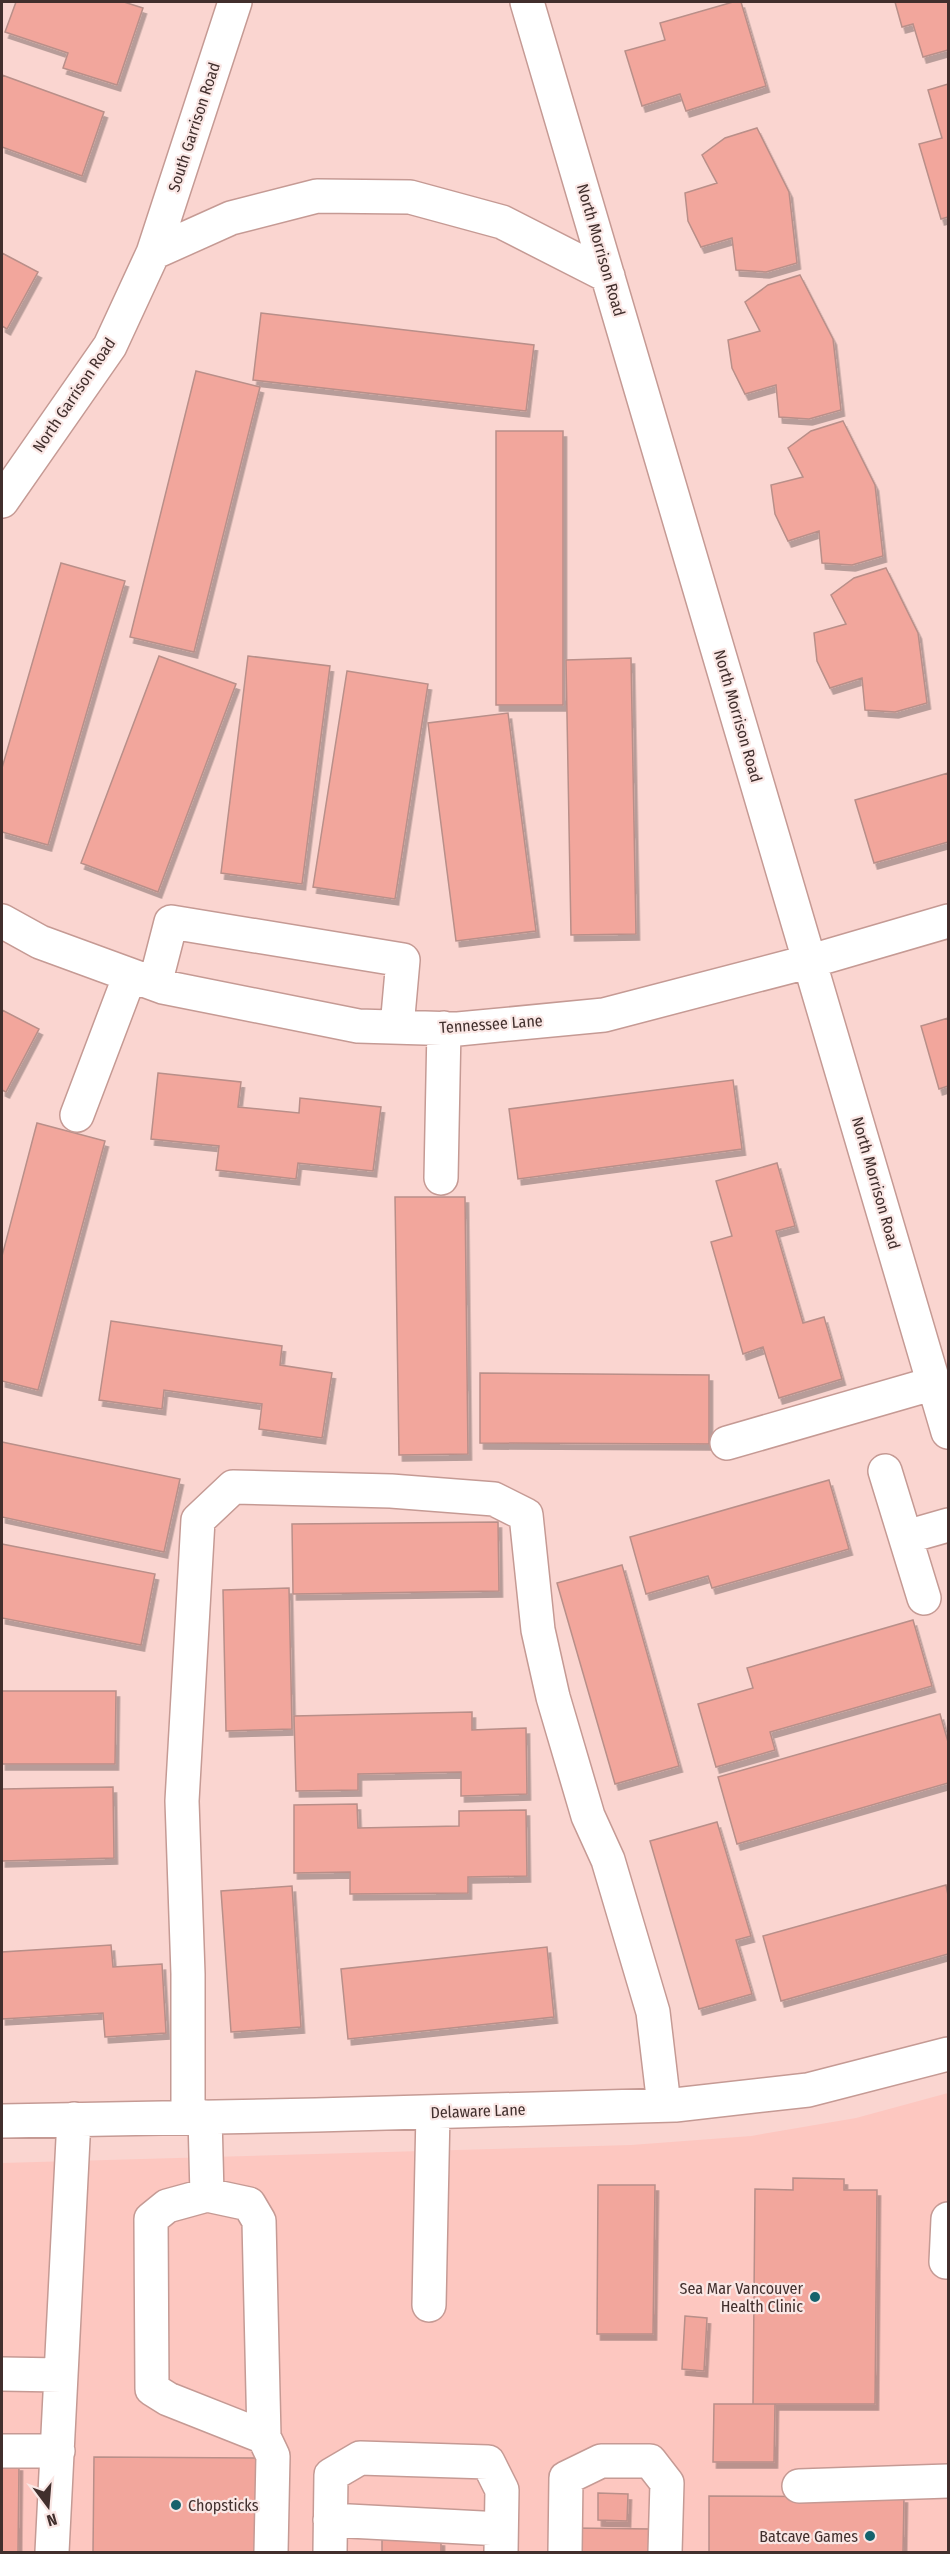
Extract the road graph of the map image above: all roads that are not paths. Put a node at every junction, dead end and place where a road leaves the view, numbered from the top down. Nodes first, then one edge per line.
1 (235, 2) edge
2 (527, 2) edge
3 (153, 253) junction
4 (608, 276) junction
5 (2, 501) edge
6 (2, 921) edge
7 (948, 921) edge
8 (811, 961) junction
9 (143, 980) junction
10 (397, 1027) junction
11 (444, 1028) junction
12 (77, 1115) dead end
13 (441, 1178) dead end
14 (935, 1383) junction
15 (948, 1432) edge
16 (727, 1443) dead end
17 (885, 1471) dead end
18 (948, 1525) edge
19 (906, 1537) junction
20 (924, 1598) dead end
21 (948, 2054) edge
22 (664, 2105) junction
23 (433, 2112) junction
24 (196, 2117) junction
25 (74, 2120) junction
26 (2, 2121) edge
27 (207, 2195) junction
28 (948, 2219) edge
29 (948, 2262) edge
30 (429, 2305) dead end
31 (2, 2374) edge
32 (61, 2375) junction
33 (264, 2437) junction
34 (2, 2451) edge
35 (58, 2451) junction
36 (948, 2481) edge
37 (799, 2486) dead end
38 (330, 2520) junction
39 (501, 2541) edge
40 (52, 2553) edge
41 (271, 2553) edge
42 (330, 2553) edge
43 (565, 2553) edge
44 (665, 2553) edge

1 - 3 street, South Garrison Road
2 - 4 street, North Morrison Road
3 - 4 street
3 - 5 street, North Garrison Road
4 - 8 street, North Morrison Road
6 - 9 street, Tennessee Lane
7 - 8 street, Tennessee Lane
8 - 11 street, Tennessee Lane
8 - 14 street, North Morrison Road
9 - 10 street, Tennessee Lane
9 - 10 street
9 - 12 street
10 - 11 street, Tennessee Lane
11 - 13 street
14 - 15 street, North Morrison Road
14 - 16 street
17 - 19 street
18 - 19 street
19 - 20 street
21 - 22 street, Delaware Lane
22 - 23 street, Delaware Lane
22 - 24 street
23 - 24 street, Delaware Lane
23 - 30 street
24 - 25 street, Delaware Lane
24 - 27 street
25 - 26 street, Delaware Lane
25 - 32 street
27 - 33 street
27 - 33 street
28 - 29 street
31 - 32 street
32 - 35 street
33 - 41 street
34 - 35 street
35 - 40 street
36 - 37 street
38 - 39 street
38 - 39 street
38 - 42 street
43 - 44 street

